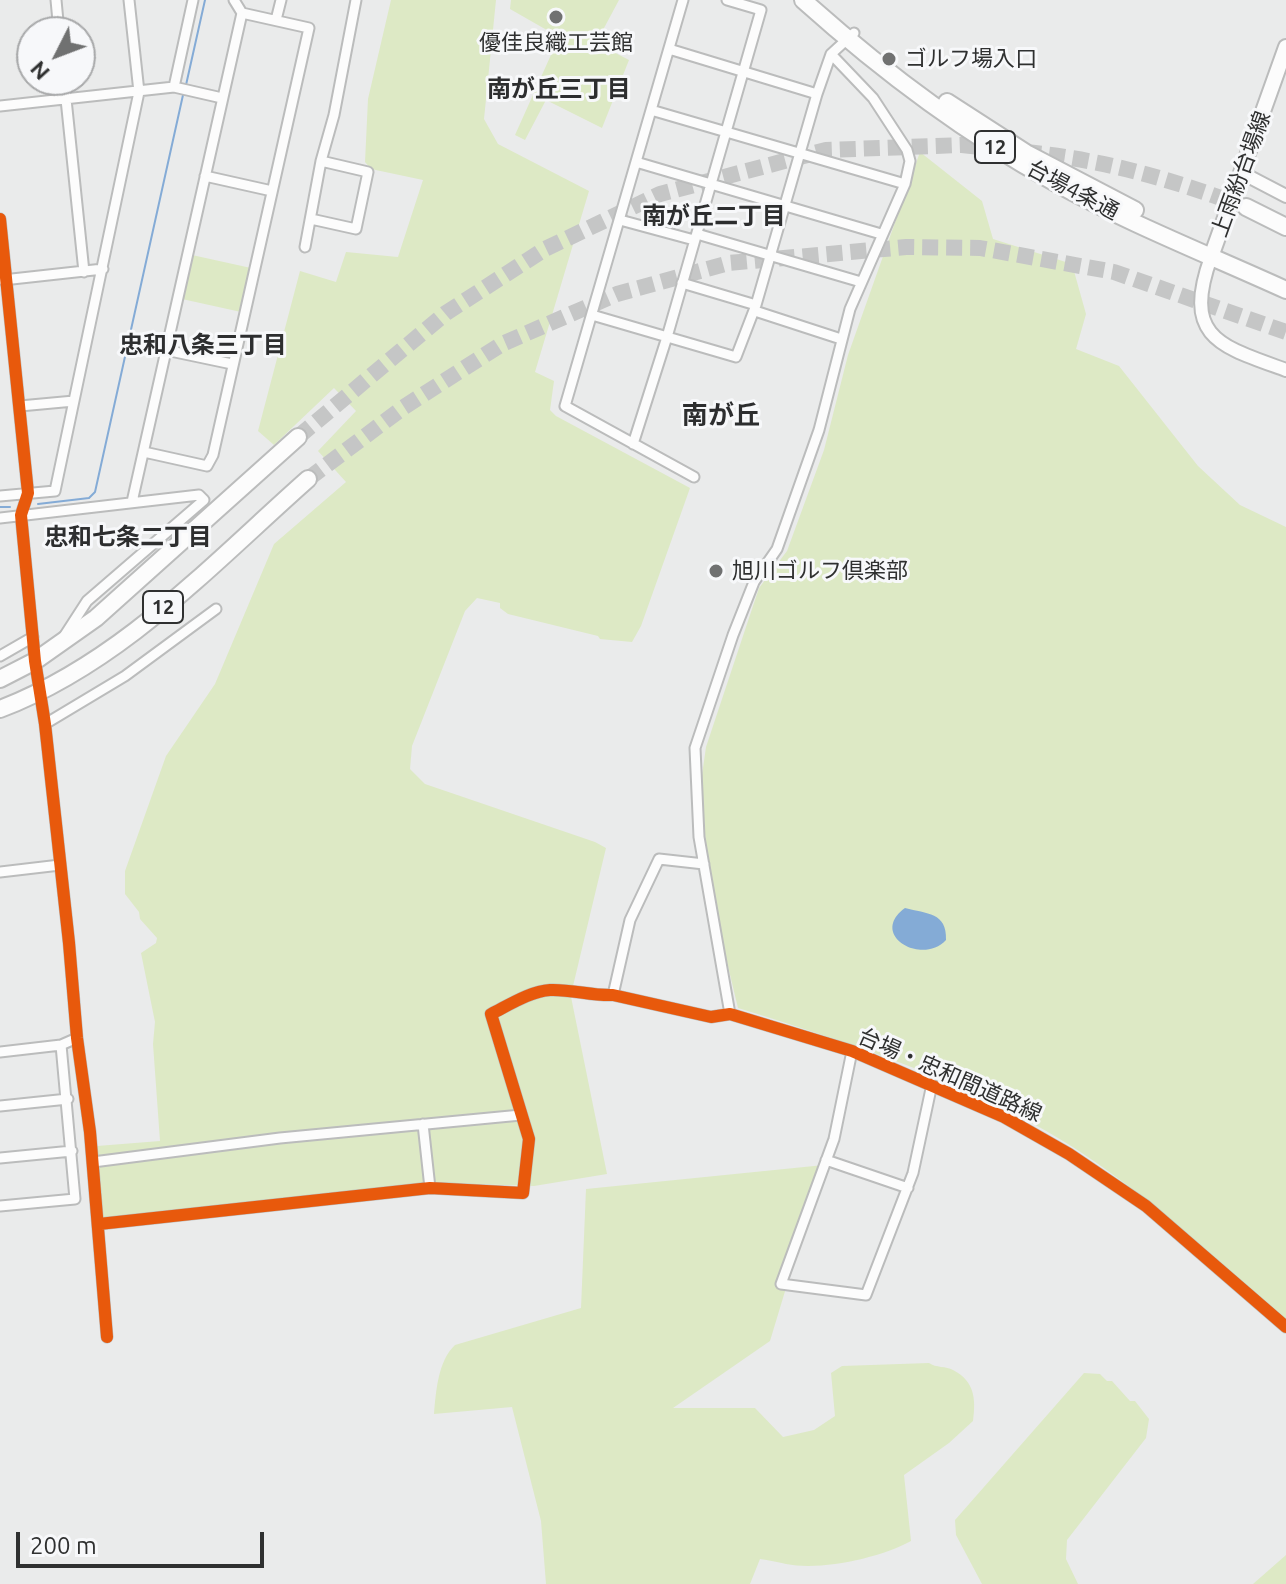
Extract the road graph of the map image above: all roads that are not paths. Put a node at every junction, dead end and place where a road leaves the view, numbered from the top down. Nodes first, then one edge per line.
1 (129, 0) edge
2 (193, 0) edge
3 (234, 0) edge
4 (281, 0) edge
5 (356, 0) edge
6 (683, 0) edge
7 (727, 0) edge
8 (803, 0) edge
9 (819, 0) edge
10 (242, 13) junction
11 (276, 20) junction
12 (851, 36) junction
13 (1286, 47) edge
14 (669, 49) junction
15 (831, 54) junction
16 (743, 72) junction
17 (181, 88) junction
18 (139, 92) junction
19 (817, 94) junction
20 (66, 96) edge
21 (222, 98) junction
22 (66, 100) junction
23 (0, 106) edge
24 (651, 110) junction
25 (727, 132) junction
26 (801, 154) junction
27 (321, 161) junction
28 (636, 162) junction
29 (1242, 173) junction
30 (205, 176) junction
31 (905, 184) junction
32 (711, 185) junction
33 (272, 191) junction
34 (1286, 196) edge
35 (786, 205) junction
36 (1246, 207) tunnel mouth
37 (0, 219) edge
38 (311, 219) junction
39 (620, 220) junction
40 (1286, 227) edge
41 (881, 234) junction
42 (695, 237) junction
43 (305, 247) dead end
44 (1213, 252) junction
45 (770, 256) junction
46 (103, 269) junction
47 (84, 272) junction
48 (1286, 278) edge
49 (3, 280) edge
50 (861, 282) junction
51 (682, 283) junction
52 (1286, 290) edge
53 (755, 308) junction
54 (592, 315) junction
55 (667, 337) junction
56 (841, 339) junction
57 (137, 344) dead end
58 (167, 350) junction
59 (232, 364) junction
60 (1286, 370) edge
61 (74, 401) junction
62 (20, 406) junction
63 (298, 437) tunnel mouth
64 (633, 444) junction
65 (144, 452) junction
66 (694, 477) dead end
67 (308, 479) tunnel mouth
68 (28, 493) junction
69 (0, 496) edge
70 (132, 502) junction
71 (21, 515) junction
72 (0, 518) edge
73 (216, 609) dead end
74 (33, 637) junction
75 (59, 645) junction
76 (0, 656) edge
77 (35, 661) junction
78 (0, 679) edge
79 (40, 693) junction
80 (1, 711) edge
81 (45, 724) junction
82 (704, 864) junction
83 (60, 865) junction
84 (0, 872) edge
85 (613, 995) junction
86 (730, 1014) junction
87 (77, 1038) junction
88 (61, 1045) junction
89 (852, 1051) junction
90 (0, 1052) edge
91 (932, 1084) junction
92 (68, 1099) junction
93 (0, 1106) edge
94 (521, 1115) junction
95 (423, 1124) junction
96 (72, 1151) junction
97 (0, 1158) edge
98 (826, 1160) junction
99 (93, 1162) junction
100 (430, 1188) junction
101 (908, 1188) junction
102 (0, 1206) edge
103 (99, 1224) junction
104 (1286, 1327) edge
105 (107, 1337) dead end

1 - 18 street
2 - 17 street
3 - 10 street
4 - 11 street
5 - 27 street
6 - 14 street
7 - 16 street
8 - 12 highway, 台場4条通 / 12
9 - 12 highway, 台場4条通 / 12
10 - 11 street
10 - 21 street
11 - 33 street
12 - 15 street
12 - 44 highway, 台場4条通 / 12
13 - 29 main road, 上雨紛台場線
14 - 16 street
14 - 24 street
15 - 19 street
15 - 31 street
16 - 19 street
16 - 25 street
17 - 18 street
17 - 21 street
18 - 22 street
18 - 46 street
19 - 26 street
20 - 22 street
21 - 30 street
22 - 23 street
22 - 47 street
24 - 25 street
24 - 28 street
25 - 26 street
25 - 32 street
26 - 31 street
26 - 35 street
27 - 38 street
27 - 38 street
28 - 32 street
28 - 39 street
29 - 34 street
29 - 44 main road, 上雨紛台場線
30 - 33 street
30 - 58 street
31 - 41 street
32 - 35 street
32 - 42 street
33 - 59 street
35 - 41 street
35 - 45 street
36 - 40 highway
37 - 49 street
38 - 43 street
39 - 42 street
39 - 54 street
41 - 50 street
42 - 45 street
42 - 51 street
44 - 48 highway, 台場4条通 / 12
44 - 52 highway, 台場4条通 / 12
44 - 60 street
45 - 50 street
45 - 53 street
46 - 47 street
46 - 61 street
47 - 49 street
49 - 62 street
50 - 56 street
51 - 53 street
51 - 55 street
53 - 55 street
53 - 56 street
54 - 55 street
54 - 64 street
55 - 64 street
56 - 82 street
57 - 58 street
58 - 59 street
58 - 65 street
59 - 65 street
61 - 62 street
61 - 68 street
62 - 68 street
63 - 75 highway, 12
64 - 66 street
65 - 70 street
67 - 79 highway, 12
68 - 69 street
68 - 71 street
70 - 71 street
70 - 75 street
71 - 72 street
71 - 74 street
73 - 81 street
74 - 76 street
74 - 77 street
75 - 77 highway, 12
77 - 78 highway, 12
77 - 79 street
79 - 80 highway, 12
79 - 81 street
81 - 83 street
82 - 85 street
82 - 86 street
83 - 84 street
83 - 87 street
85 - 86 street, 台場・忠和間道路線
85 - 94 street, 台場・忠和間道路線
86 - 89 street, 台場・忠和間道路線
87 - 88 street
87 - 99 street
88 - 90 street
88 - 92 street
89 - 91 street, 台場・忠和間道路線
89 - 98 street
91 - 101 street
91 - 104 street, 台場・忠和間道路線
92 - 93 street
92 - 96 street
94 - 95 street
94 - 100 street
95 - 99 street
95 - 100 street
96 - 97 street
96 - 102 street
98 - 101 street
98 - 101 street
99 - 103 street
100 - 103 street
103 - 105 street

